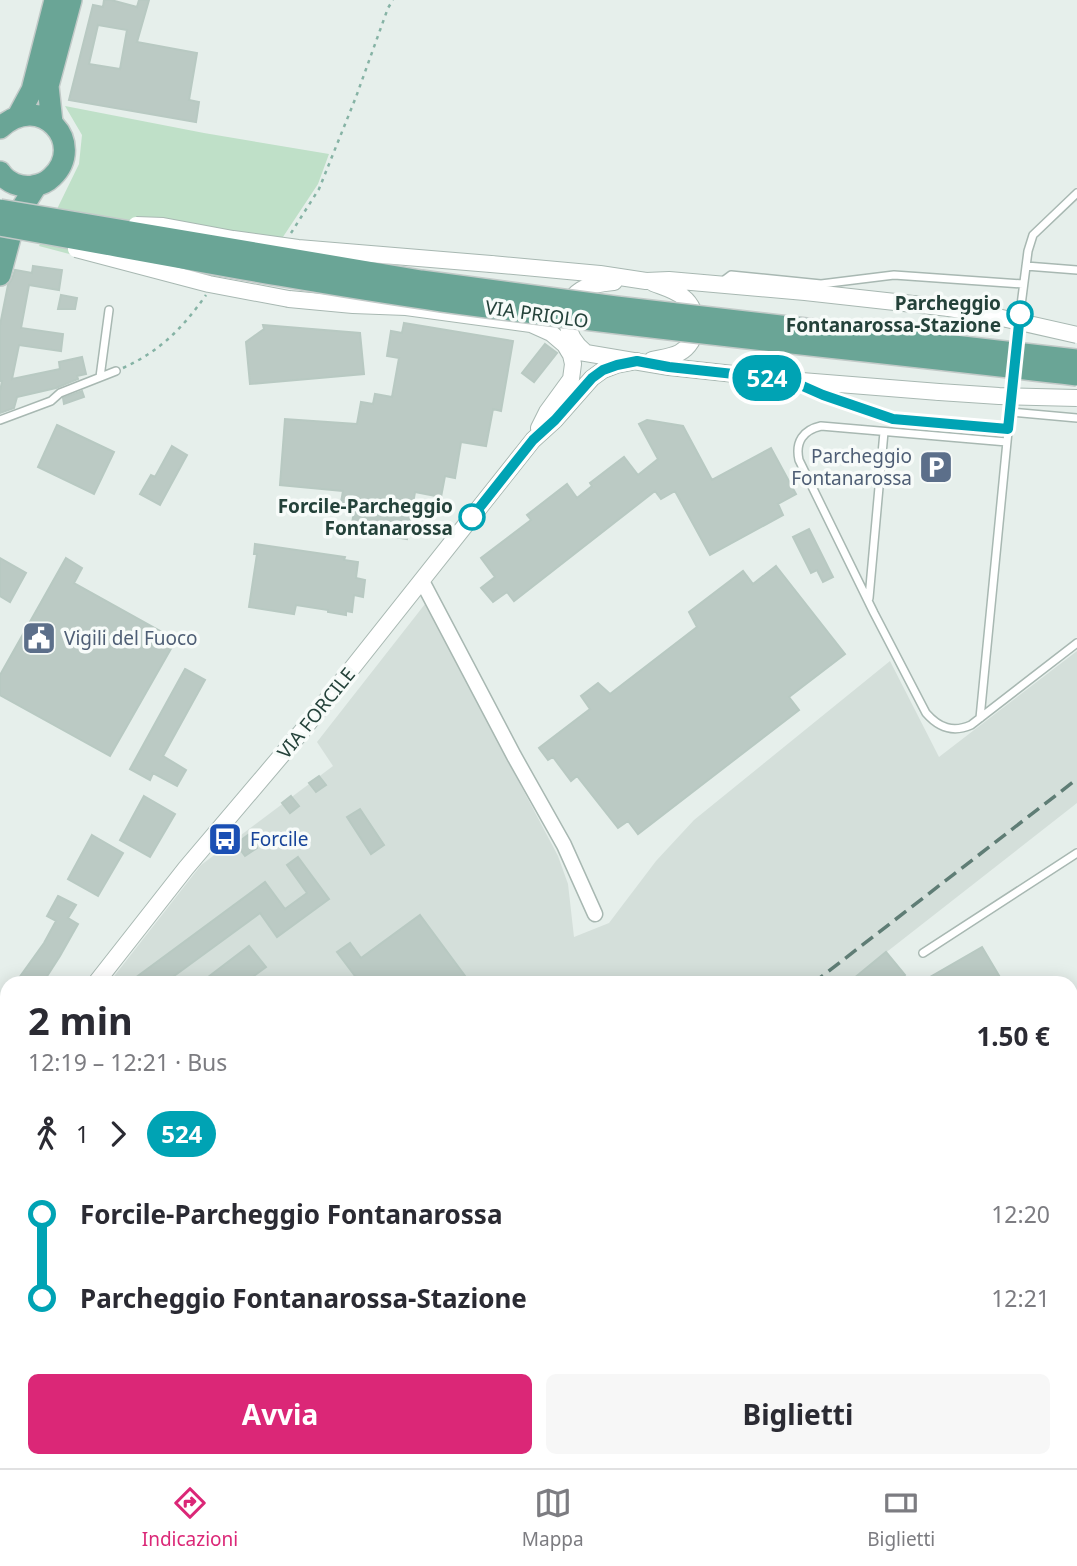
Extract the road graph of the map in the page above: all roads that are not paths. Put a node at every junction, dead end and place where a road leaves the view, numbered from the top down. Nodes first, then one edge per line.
1 (55, 0) edge
2 (71, 0) edge
3 (18, 116) junction
4 (52, 123) junction
5 (0, 128) edge
6 (2, 175) edge
7 (36, 186) junction
8 (1077, 193) edge
9 (0, 203) edge
10 (0, 210) edge
11 (75, 222) junction
12 (0, 226) edge
13 (1026, 266) junction
14 (1077, 271) edge
15 (0, 275) edge
16 (641, 280) junction
17 (719, 284) junction
18 (1023, 284) junction
19 (109, 310) dead end
20 (1077, 335) edge
21 (577, 349) junction
22 (1015, 357) junction
23 (640, 361) junction
24 (1077, 362) edge
25 (116, 371) road end
26 (1077, 375) edge
27 (100, 377) junction
28 (789, 380) junction
29 (1077, 398) edge
30 (1010, 412) junction
31 (1077, 418) edge
32 (0, 420) edge
33 (1008, 429) junction
34 (884, 432) junction
35 (533, 440) junction
36 (1007, 442) junction
37 (422, 581) junction
38 (869, 600) junction
39 (1077, 643) edge
40 (980, 718) junction
41 (1077, 853) edge
42 (595, 914) dead end
43 (923, 953) dead end
44 (101, 976) edge

1 - 3 main road
2 - 4 main road
3 - 4 main road
3 - 5 main road
4 - 7 main road
6 - 7 main road
6 - 9 main road
7 - 15 main road
8 - 13 lane
10 - 11 main road, VIA PRIOLO, bridge
11 - 16 street, bridge
11 - 24 main road, VIA PRIOLO, bridge
12 - 21 street, bridge
12 - 26 main road, VIA PRIOLO, bridge
13 - 14 lane
13 - 18 lane
16 - 17 street
16 - 21 street
16 - 23 street
17 - 18 lane
17 - 20 street, bridge
18 - 22 lane
19 - 27 lane
21 - 23 street
21 - 35 street
22 - 24 lane
22 - 30 lane
23 - 28 street
23 - 35 street
25 - 27 lane
27 - 32 lane
28 - 29 street, bridge
28 - 33 lane
30 - 31 lane
30 - 33 lane
33 - 36 lane
34 - 36 lane
34 - 38 lane
34 - 38 lane
35 - 37 street, VIA FORCILE
36 - 40 lane
37 - 42 street
37 - 44 street, VIA FORCILE
38 - 40 lane
39 - 40 lane
41 - 43 lane

